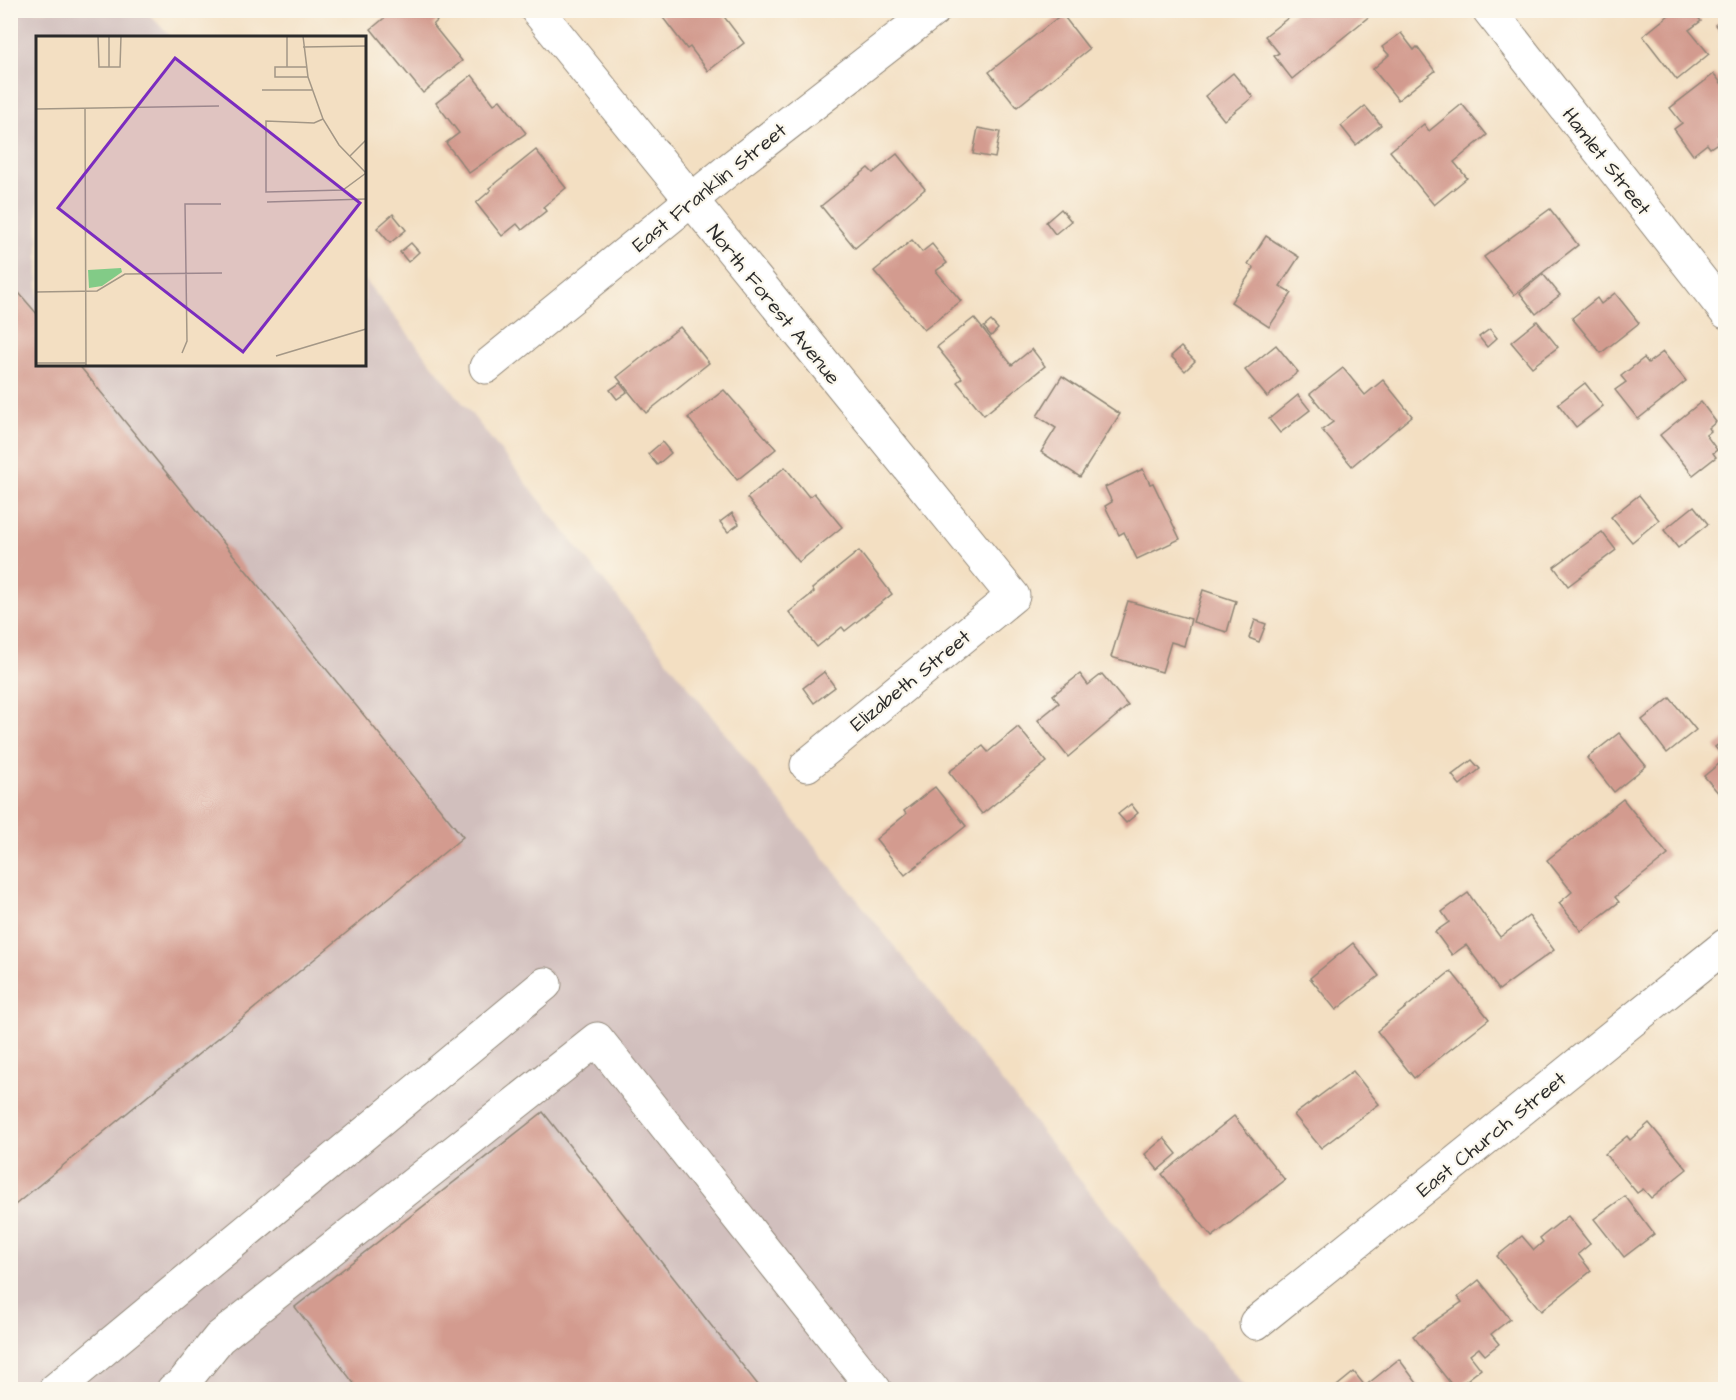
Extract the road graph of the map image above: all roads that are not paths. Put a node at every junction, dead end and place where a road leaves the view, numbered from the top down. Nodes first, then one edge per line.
1 (537, 10) edge
2 (934, 10) edge
3 (1489, 10) edge
4 (690, 201) junction
5 (1725, 312) edge
6 (486, 368) dead end
7 (1013, 596) joint
8 (807, 765) dead end
9 (1725, 945) edge
10 (545, 984) dead end
11 (1257, 1323) dead end
12 (55, 1389) edge
13 (173, 1389) edge
14 (875, 1389) edge

1 - 4 street, North Forest Avenue
2 - 4 street, East Franklin Street
3 - 5 street, Hamlet Street
4 - 6 street, East Franklin Street
4 - 7 street, North Forest Avenue
7 - 8 street, Elizabeth Street
9 - 11 street, East Church Street
10 - 12 street
13 - 14 street

